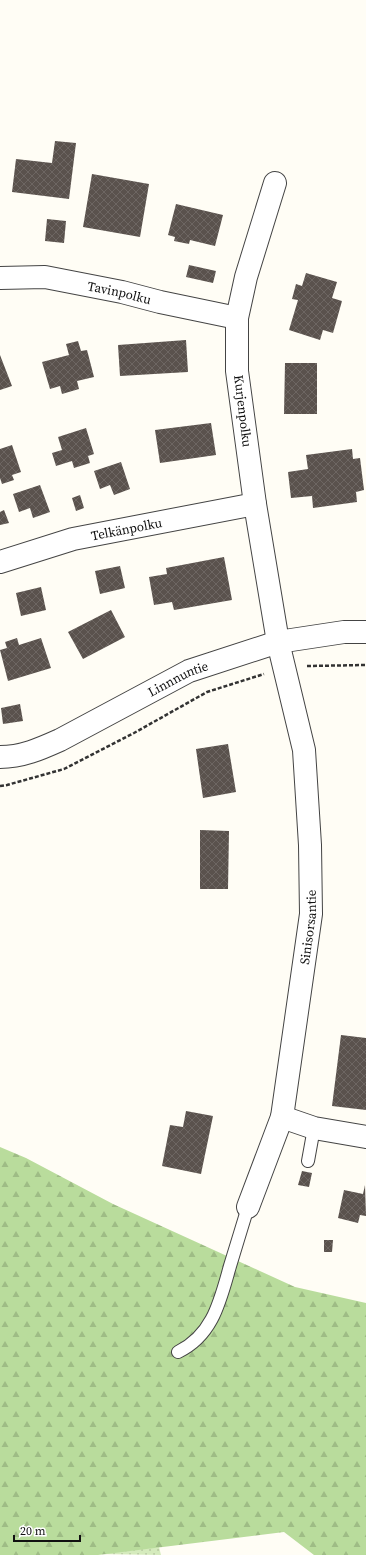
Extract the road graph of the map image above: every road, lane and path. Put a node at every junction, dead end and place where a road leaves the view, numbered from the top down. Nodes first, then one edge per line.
1 (275, 183) dead end
2 (0, 278) edge
3 (237, 318) junction
4 (255, 504) junction
5 (0, 562) edge
6 (366, 632) edge
7 (278, 642) junction
8 (366, 665) edge
9 (285, 670) junction
10 (0, 757) edge
11 (0, 786) edge
12 (282, 1117) junction
13 (314, 1128) junction
14 (366, 1137) edge
15 (308, 1161) dead end
16 (248, 1207) joint
17 (178, 1352) dead end

1 - 3 street, Kurjenpolku
2 - 3 street, Tavinpolku
3 - 4 street, Kurjenpolku
4 - 5 street, Telkänpolku
4 - 7 street, Kurjenpolku
6 - 7 street, Linnnuntie
7 - 9 street, Sinisorsantie
7 - 10 street, Linnnuntie
8 - 9 path
9 - 11 path
9 - 12 street, Sinisorsantie
12 - 13 street
12 - 16 street, Sinisorsantie
13 - 14 street
13 - 15 lane
16 - 17 lane

